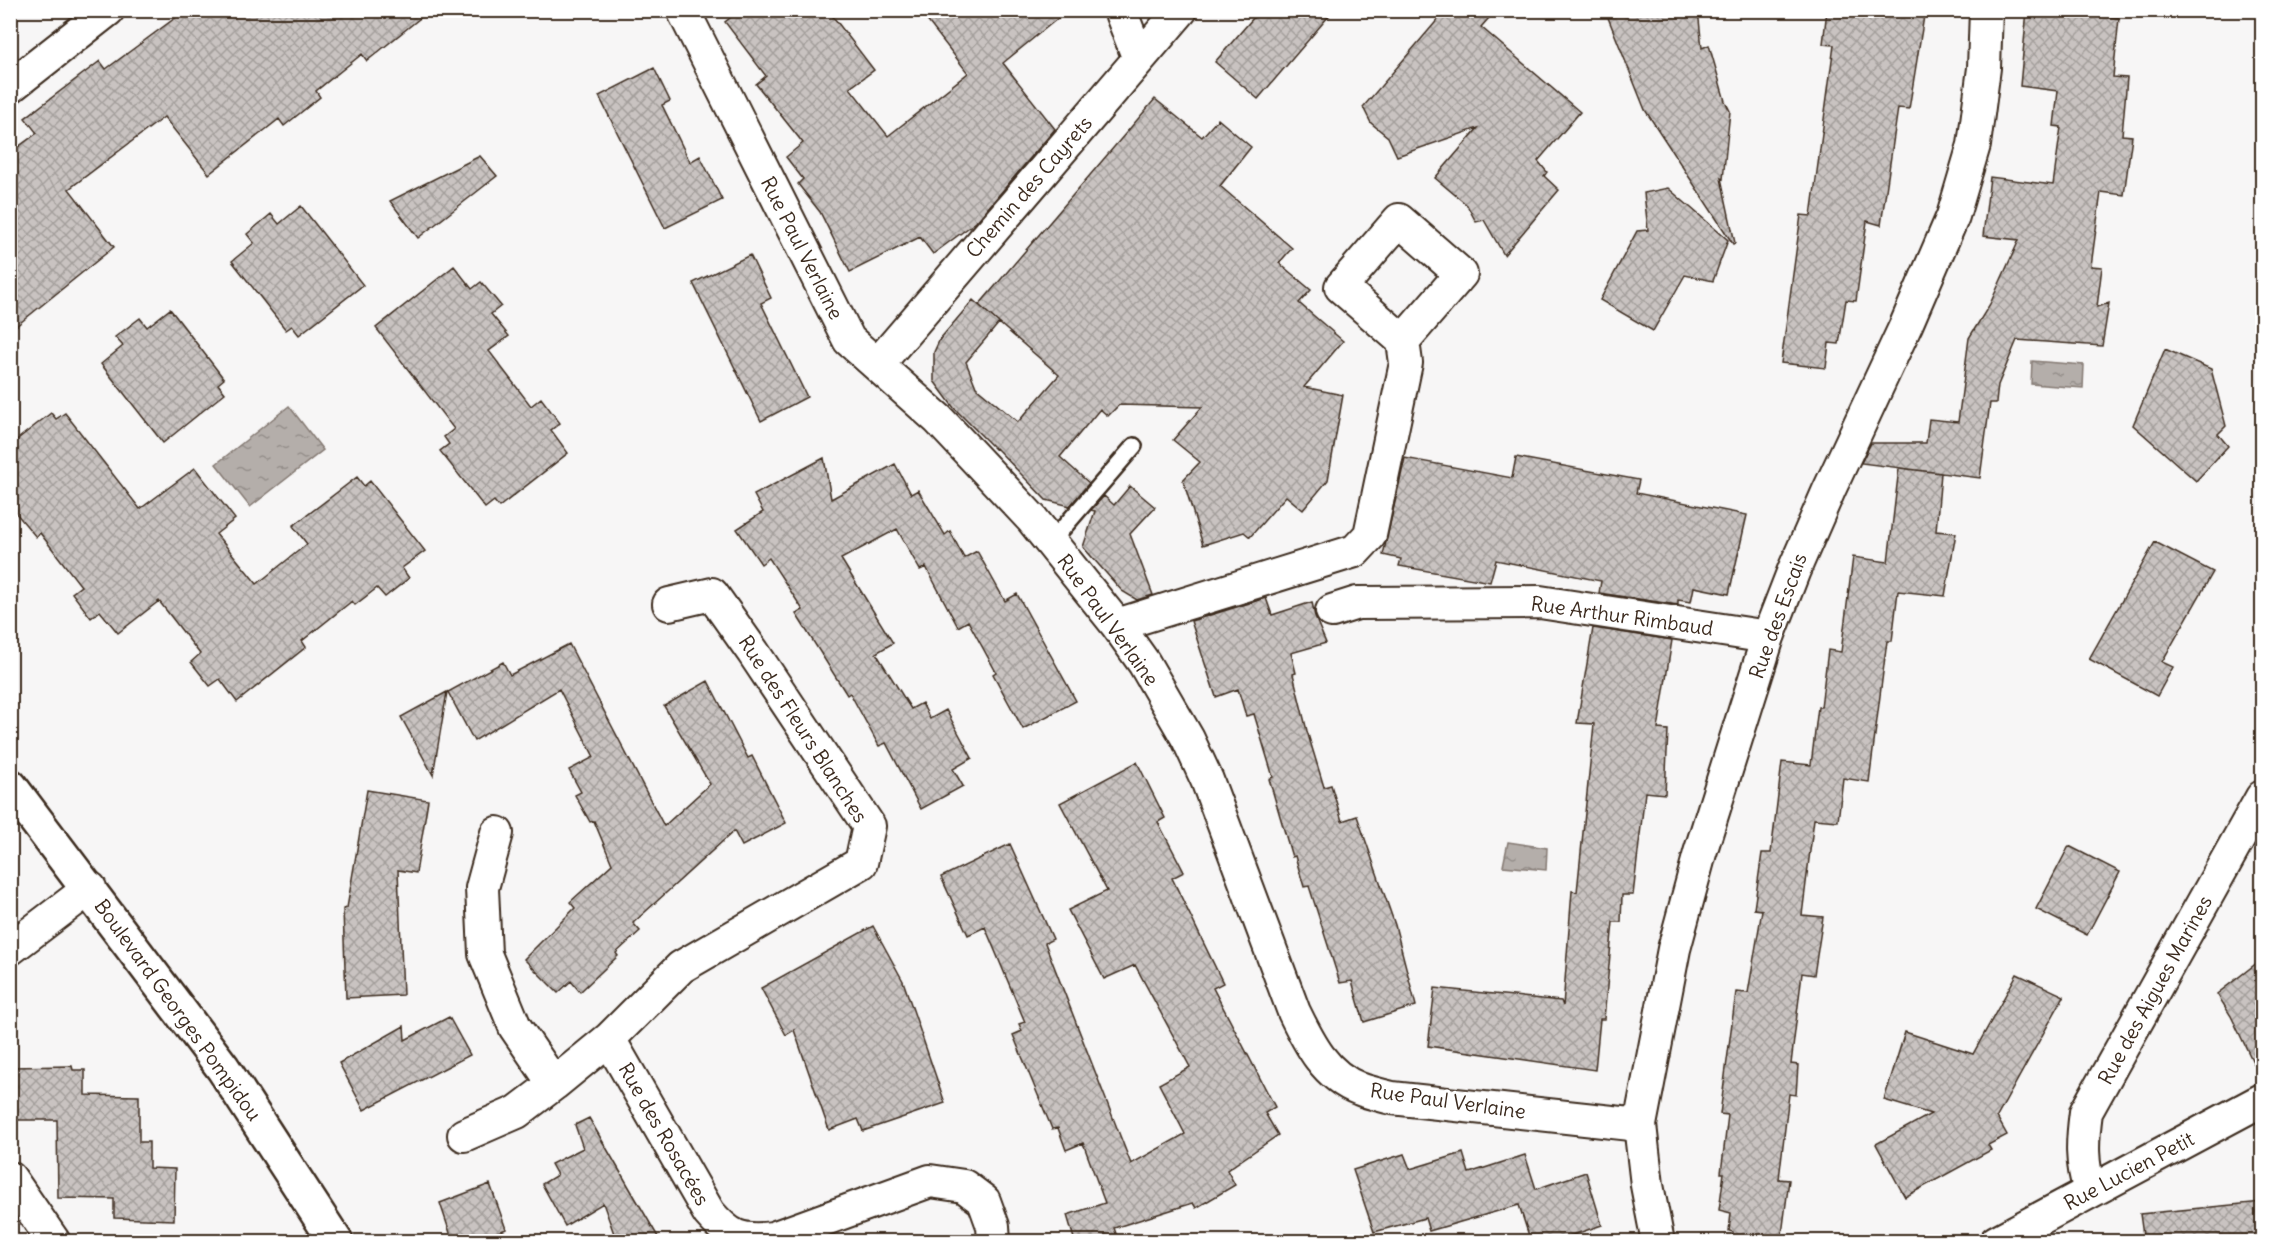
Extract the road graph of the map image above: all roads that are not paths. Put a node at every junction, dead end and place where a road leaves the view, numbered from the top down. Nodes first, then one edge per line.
1 (108, 10) edge
2 (683, 10) edge
3 (1120, 10) edge
4 (1181, 10) edge
5 (1986, 10) edge
6 (1139, 59) junction
7 (10, 87) edge
8 (1403, 341) dead end
9 (878, 364) junction
10 (1134, 446) dead end
11 (1051, 542) junction
12 (669, 604) dead end
13 (1332, 611) dead end
14 (1118, 625) junction
15 (1768, 637) junction
16 (10, 786) edge
17 (2262, 797) edge
18 (497, 833) dead end
19 (90, 888) junction
20 (10, 949) edge
21 (609, 1039) junction
22 (554, 1084) junction
23 (2262, 1100) edge
24 (1640, 1125) junction
25 (464, 1135) dead end
26 (10, 1178) edge
27 (2090, 1191) junction
28 (54, 1242) edge
29 (336, 1242) edge
30 (994, 1242) edge
31 (1658, 1242) edge
32 (1996, 1242) edge

1 - 7 street
2 - 9 street, Rue Paul Verlaine
3 - 6 street
4 - 6 street, Chemin des Cayrets
5 - 15 street, Rue des Escais
6 - 9 street, Chemin des Cayrets
8 - 14 street
9 - 11 street, Rue Paul Verlaine
10 - 11 lane
11 - 14 street, Rue Paul Verlaine
12 - 21 street, Rue des Fleurs Blanches
13 - 15 street, Rue Arthur Rimbaud
14 - 24 street, Rue Paul Verlaine
15 - 24 street, Rue des Escais
16 - 19 street, Boulevard Georges Pompidou
17 - 27 street, Rue des Aigues Marines
18 - 22 street
19 - 20 street
19 - 29 street, Boulevard Georges Pompidou
21 - 22 street, Rue des Fleurs Blanches
21 - 30 street, Rue des Rosacées
22 - 25 street, Rue des Fleurs Blanches
23 - 27 street, Rue Lucien Petit
24 - 31 street, Rue des Escais
26 - 28 street
27 - 32 street, Rue Lucien Petit

